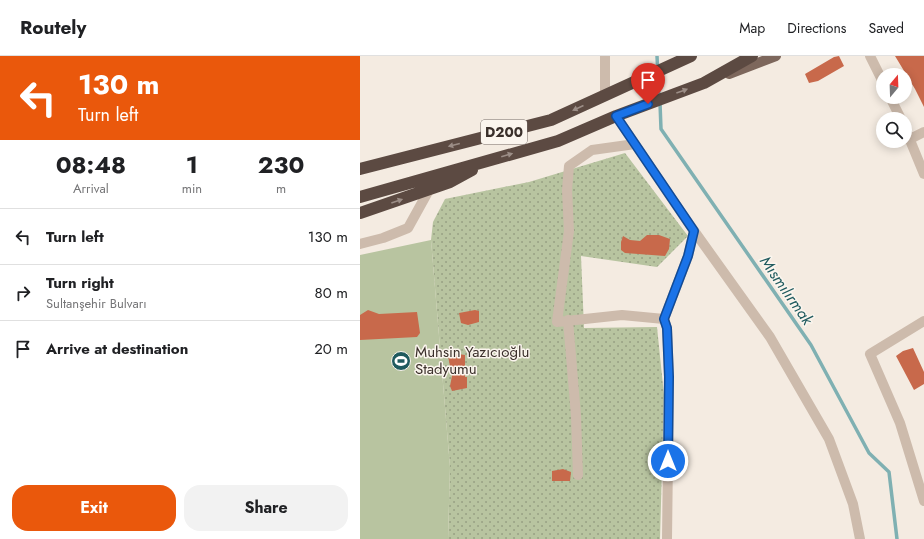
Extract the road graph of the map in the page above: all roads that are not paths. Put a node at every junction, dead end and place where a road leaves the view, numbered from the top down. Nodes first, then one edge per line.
1 (604, 56) edge
2 (691, 56) edge
3 (752, 56) edge
4 (776, 56) edge
5 (870, 56) edge
6 (876, 68) edge
7 (704, 83) junction
8 (605, 96) junction
9 (616, 116) junction
10 (924, 132) edge
11 (912, 138) edge
12 (635, 144) junction
13 (912, 144) edge
14 (489, 160) junction
15 (378, 164) junction
16 (360, 165) edge
17 (360, 169) edge
18 (924, 174) edge
19 (429, 190) junction
20 (360, 197) edge
21 (360, 213) edge
22 (694, 231) junction
23 (360, 244) edge
24 (664, 319) junction
25 (568, 320) junction
26 (924, 321) edge
27 (578, 475) dead end
28 (924, 501) edge
29 (666, 539) edge
30 (860, 539) edge

1 - 8 street
2 - 8 highway, D200
3 - 7 highway, D200
4 - 7 main road
5 - 6 street
9 -> 7 highway, D200
8 -> 15 highway, D200
9 - 12 street
14 -> 9 highway, D200
10 - 11 street
12 - 22 street
12 - 25 street
13 - 18 street
14 - 19 highway
14 - 20 highway, D200
15 - 16 highway
15 - 17 highway, D200
21 -> 19 highway
19 - 23 street
22 - 24 street
22 - 30 street
24 - 25 street
24 - 29 street
25 - 27 street
26 - 28 street

